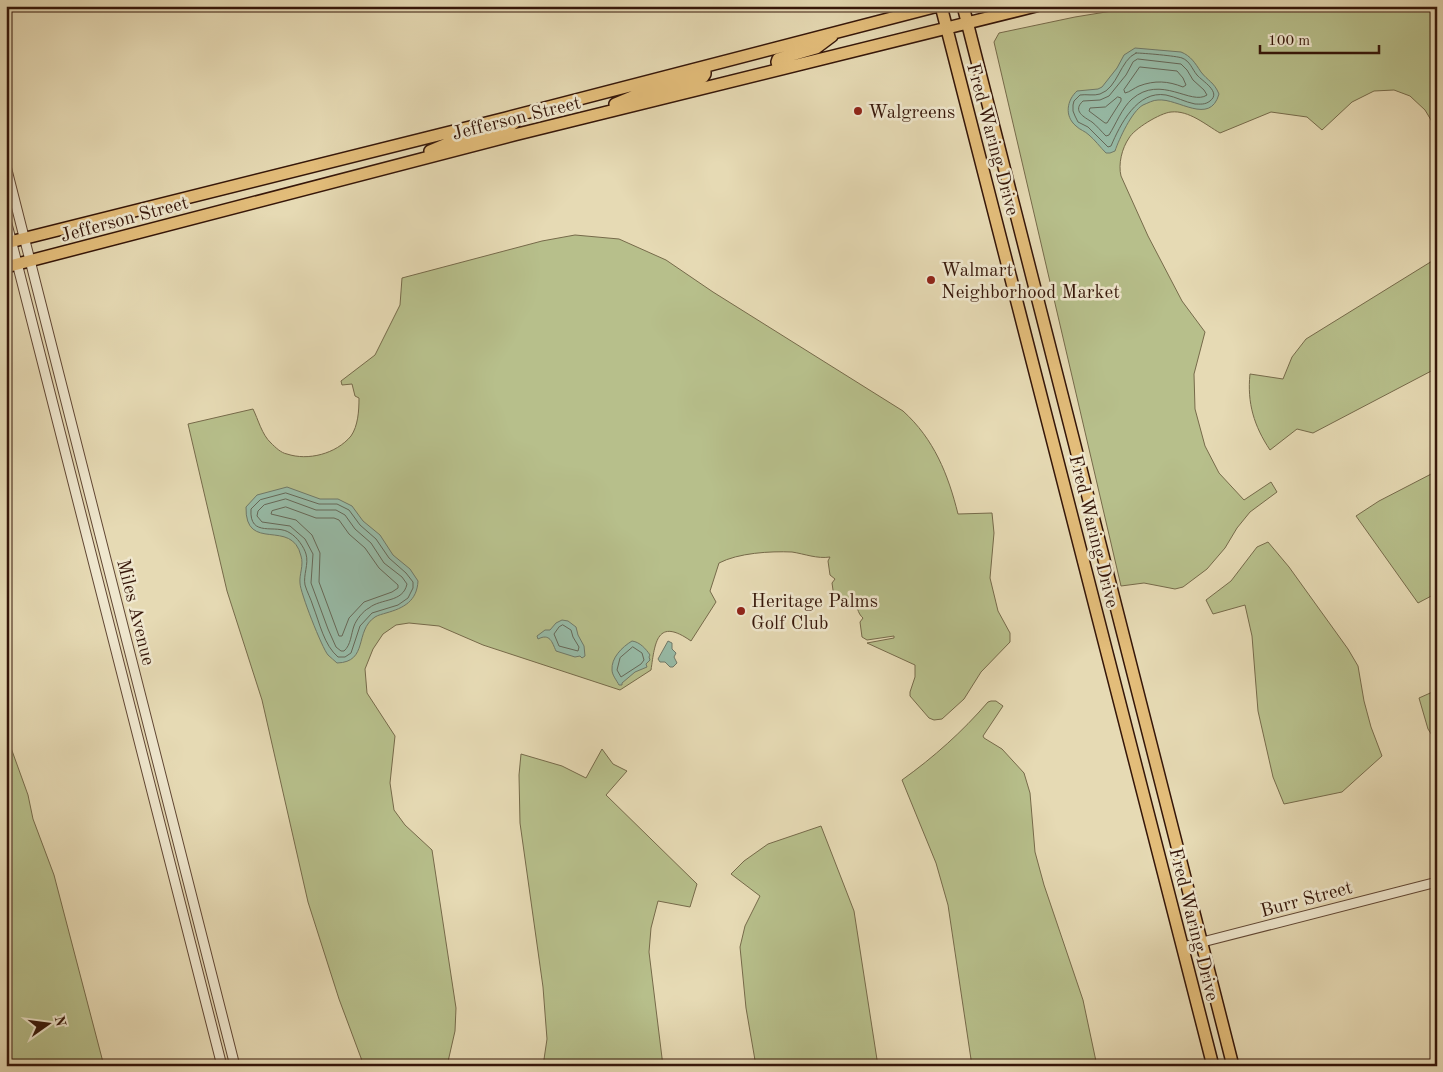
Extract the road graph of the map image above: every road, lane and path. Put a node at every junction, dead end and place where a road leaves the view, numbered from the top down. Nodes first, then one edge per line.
1 (940, 6) edge
2 (963, 6) edge
3 (1036, 6) edge
4 (967, 22) junction
5 (947, 27) junction
6 (838, 32) junction
7 (705, 67) junction
8 (779, 69) junction
9 (514, 116) junction
10 (581, 119) junction
11 (399, 165) junction
12 (6, 166) edge
13 (6, 220) edge
14 (25, 239) junction
15 (9, 243) edge
16 (30, 261) junction
17 (12, 265) edge
18 (1437, 882) edge
19 (1201, 942) junction
20 (1183, 947) junction
21 (222, 1066) edge
22 (235, 1066) edge
23 (1213, 1066) edge
24 (1233, 1066) edge

1 - 5 main road, Fred Waring Drive
1 - 6 main road, Jefferson Street
2 - 4 main road, Fred Waring Drive
3 - 4 main road, Jefferson Street
4 - 5 main road, Jefferson Street
4 - 19 main road, Fred Waring Drive
5 - 8 main road, Jefferson Street
5 - 20 main road, Fred Waring Drive
6 - 7 main road, Jefferson Street
6 - 8 main road
7 - 9 main road, Jefferson Street
7 - 10 main road
8 - 10 main road, Jefferson Street
9 - 11 main road
9 - 14 main road, Jefferson Street
10 - 11 main road, Jefferson Street
11 - 16 main road, Jefferson Street
12 - 14 street, Miles Avenue
13 - 15 street, Miles Avenue
14 - 15 main road, Jefferson Street
14 - 16 street, Miles Avenue
15 - 17 street, Miles Avenue
16 - 17 main road, Jefferson Street
16 - 22 street, Miles Avenue
17 - 21 street, Miles Avenue
18 - 19 street, Burr Street
19 - 20 street, Burr Street
19 - 24 main road, Fred Waring Drive
20 - 23 main road, Fred Waring Drive

